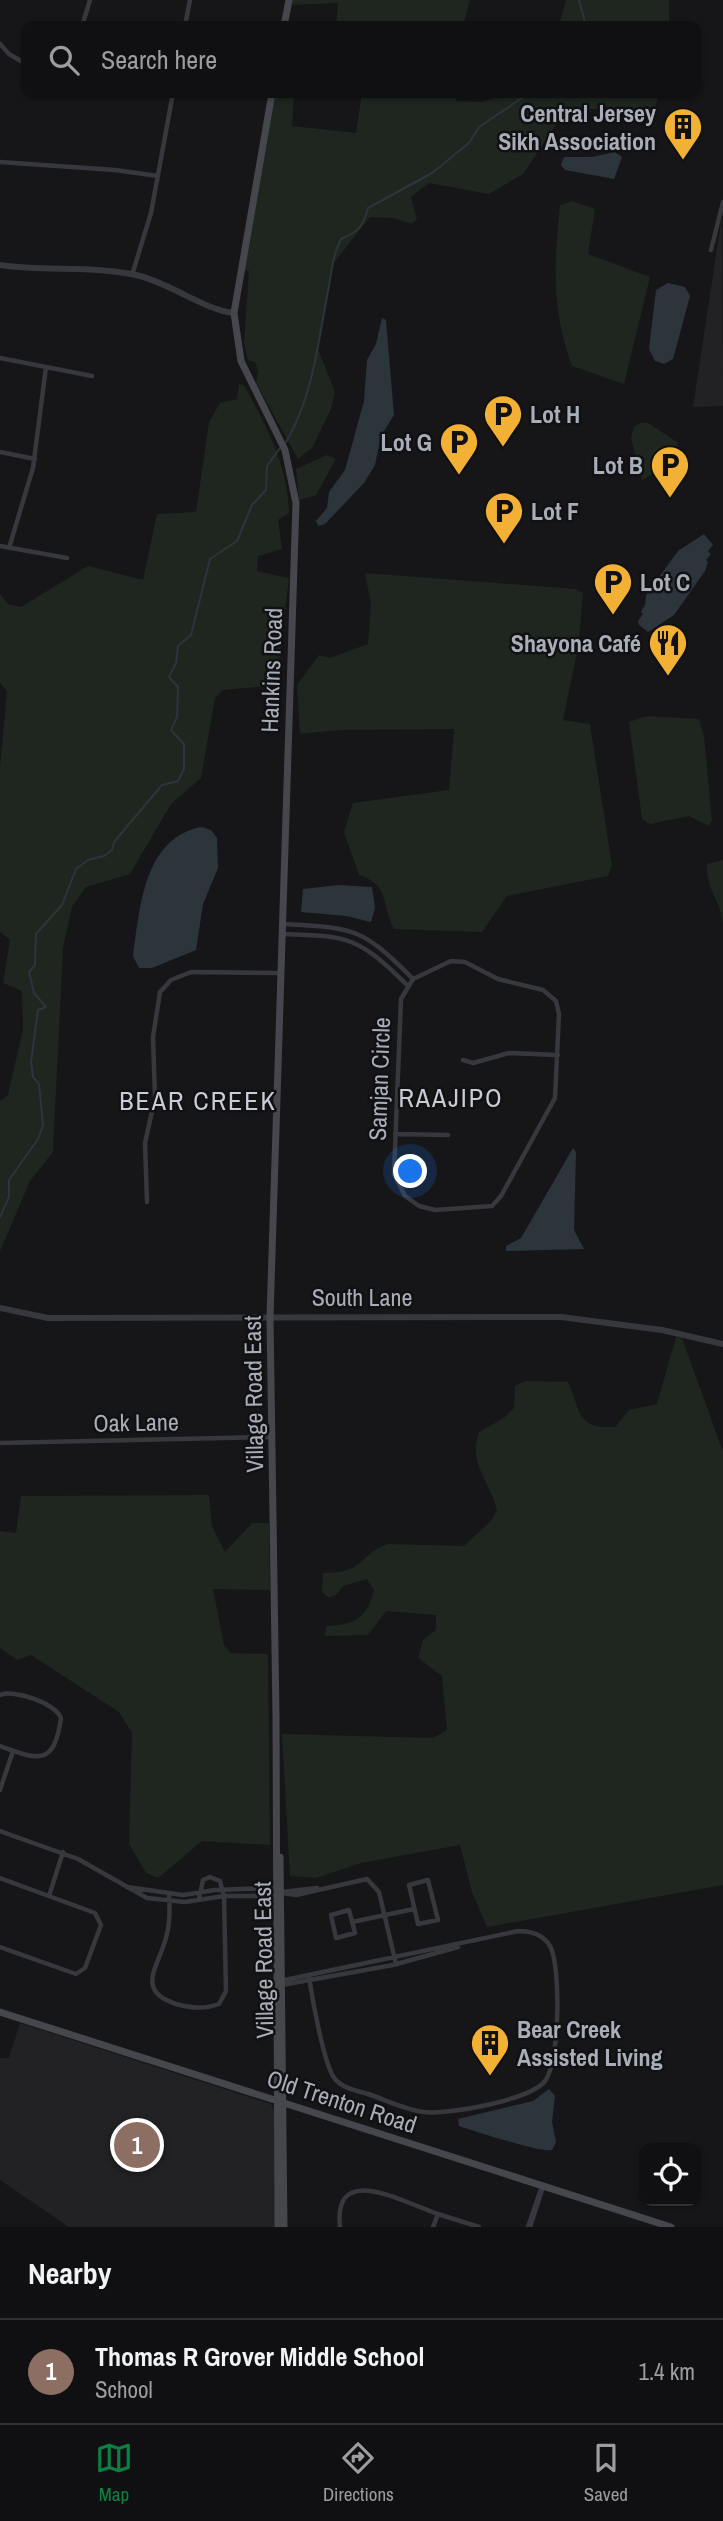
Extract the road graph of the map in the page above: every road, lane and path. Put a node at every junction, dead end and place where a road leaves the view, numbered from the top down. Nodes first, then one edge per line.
1 (90, 0) edge
2 (190, 0) edge
3 (289, 0) edge
4 (84, 21) edge
5 (186, 21) edge
6 (285, 21) edge
7 (0, 44) edge
8 (21, 61) edge
9 (172, 98) edge
10 (271, 98) edge
11 (0, 162) edge
12 (158, 176) junction
13 (723, 202) edge
14 (710, 250) dead end
15 (0, 265) edge
16 (132, 275) junction
17 (234, 313) junction
18 (0, 358) edge
19 (46, 367) junction
20 (92, 376) dead end
21 (0, 452) edge
22 (35, 459) junction
23 (0, 546) edge
24 (9, 548) junction
25 (67, 558) dead end
26 (283, 924) junction
27 (319, 926) junction
28 (282, 934) junction
29 (319, 935) junction
30 (281, 973) junction
31 (413, 979) junction
32 (407, 985) junction
33 (558, 1055) junction
34 (463, 1060) dead end
35 (395, 1134) junction
36 (449, 1135) dead end
37 (147, 1202) dead end
38 (272, 1263) joint
39 (0, 1308) edge
40 (270, 1317) junction
41 (723, 1344) edge
42 (272, 1437) junction
43 (0, 1443) edge
44 (0, 1695) edge
45 (0, 1746) edge
46 (13, 1751) junction
47 (0, 1790) edge
48 (0, 1831) edge
49 (63, 1852) junction
50 (0, 1878) edge
51 (126, 1887) junction
52 (282, 1891) junction
53 (223, 1893) junction
54 (49, 1895) junction
55 (169, 1895) junction
56 (199, 1896) junction
57 (170, 1902) junction
58 (414, 1909) junction
59 (384, 1914) junction
60 (352, 1922) junction
61 (0, 1947) edge
62 (395, 1961) junction
63 (309, 1980) junction
64 (281, 1982) junction
65 (0, 2012) edge
66 (280, 2101) junction
67 (542, 2186) junction
68 (438, 2214) junction
69 (278, 2227) edge
70 (284, 2227) edge
71 (340, 2227) edge
72 (433, 2227) edge
73 (479, 2227) edge
74 (529, 2227) edge
75 (671, 2227) edge

1 - 4 street
2 - 5 street
3 - 6 main road
7 - 8 street
9 - 12 street
10 - 17 main road, Hankins Road
11 - 12 street
12 - 16 street
13 - 14 street
15 - 16 street
16 - 17 street
17 - 26 main road, Hankins Road
18 - 19 street
19 - 20 street
19 - 22 street
21 - 22 street
22 - 24 street
23 - 24 street
24 - 25 street
26 - 27 street
26 - 28 main road, Hankins Road
27 - 29 street
27 - 31 street
28 - 29 street
28 - 30 main road, Hankins Road
29 - 32 street
30 - 37 street
30 - 38 main road, Hankins Road
31 - 32 street, Samjan Circle
31 - 33 street, Samjan Circle
32 - 35 street, Samjan Circle
33 - 34 street
33 - 35 street, Samjan Circle
35 - 36 street
38 - 40 main road, Village Road East
39 - 40 street, South Lane
40 - 41 street, South Lane
40 - 42 main road, Village Road East
42 - 43 street, Oak Lane
42 - 52 main road, Village Road East
44 - 46 street
45 - 46 street
46 - 47 street
48 - 49 street
49 - 51 street
49 - 54 street
50 - 54 street
51 - 55 street
51 - 57 street
52 - 53 street
52 - 59 street
52 - 64 main road, Village Road East
53 - 56 street
53 - 56 street
53 - 57 street
54 - 61 street
55 - 56 street
55 - 57 street
56 - 57 street
58 - 58 street
58 - 59 street
59 - 60 street
59 - 62 street
60 - 60 street
62 - 63 street
62 - 63 street
63 - 64 street
64 - 66 main road, Village Road East
65 - 66 main road, Old Trenton Road
66 - 67 main road, Old Trenton Road
66 - 69 main road, Village Road East
66 - 70 main road, Village Road East
67 - 74 street
67 - 75 main road, Old Trenton Road
68 - 71 street
68 - 72 street
68 - 73 street

